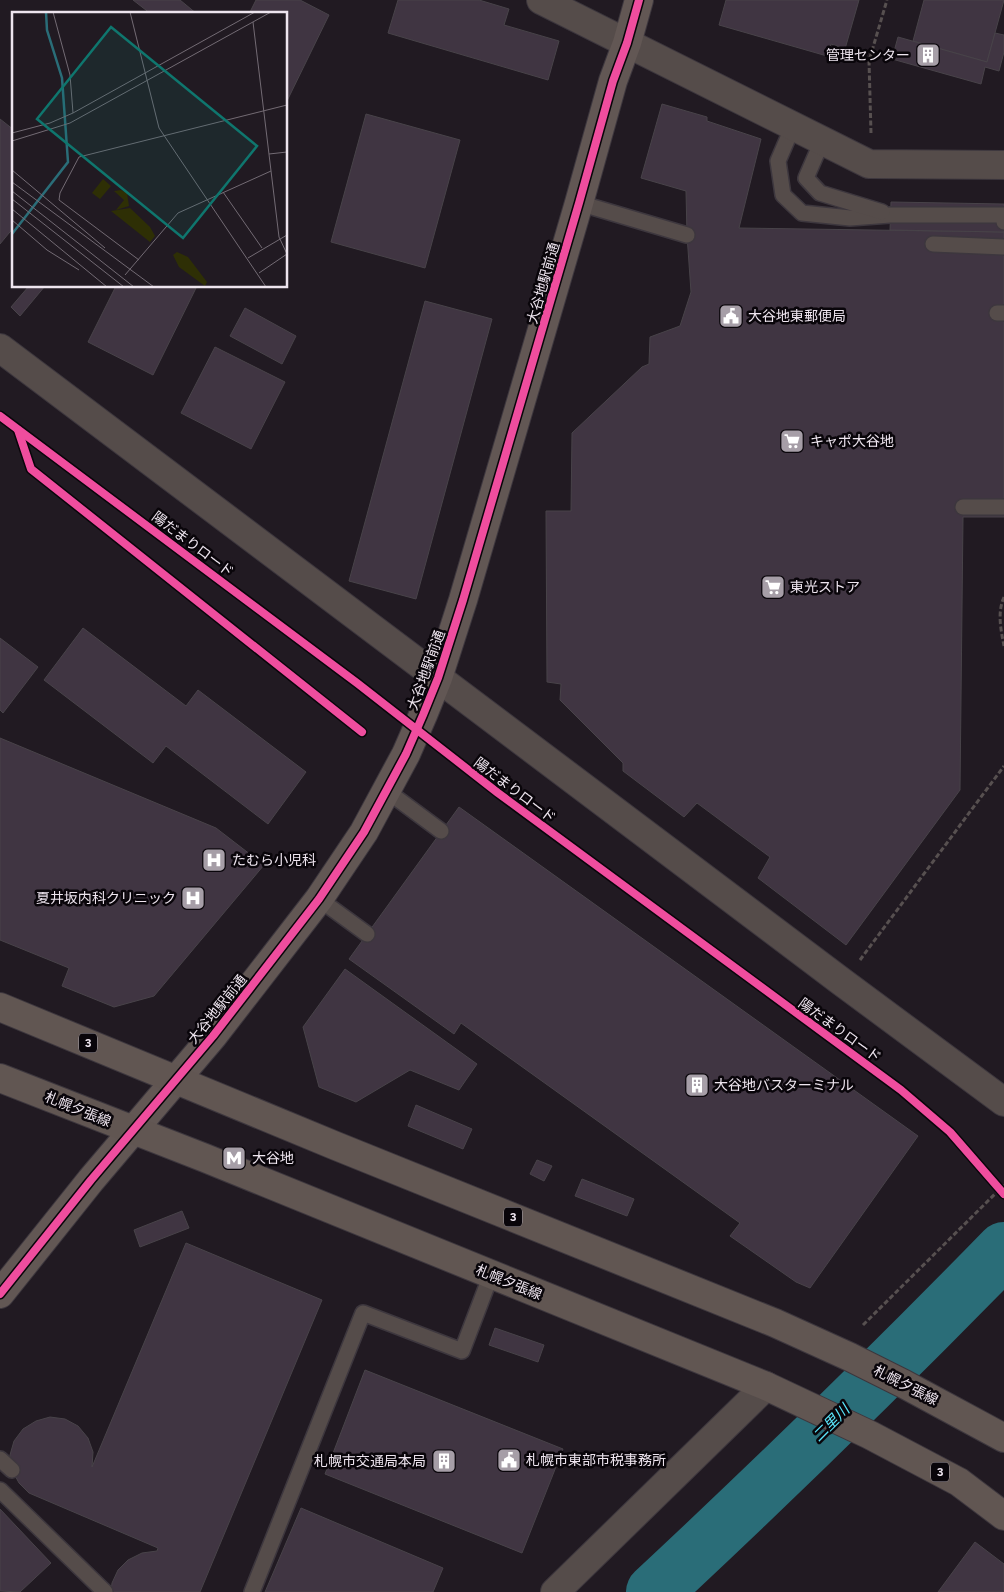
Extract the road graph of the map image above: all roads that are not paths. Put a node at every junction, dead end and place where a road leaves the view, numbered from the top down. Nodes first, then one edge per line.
1 (541, 0) edge
2 (639, 0) edge
3 (627, 43) junction
4 (793, 126) junction
5 (822, 141) junction
6 (1004, 165) edge
7 (579, 203) junction
8 (890, 215) junction
9 (1004, 222) edge
10 (687, 235) dead end
11 (933, 244) dead end
12 (1004, 248) edge
13 (0, 348) edge
14 (963, 507) dead end
15 (1004, 507) edge
16 (438, 678) junction
17 (387, 791) junction
18 (442, 831) dead end
19 (319, 899) junction
20 (367, 934) dead end
21 (0, 1007) edge
22 (0, 1078) edge
23 (176, 1079) junction
24 (1004, 1102) edge
25 (133, 1131) junction
26 (491, 1275) junction
27 (0, 1294) edge
28 (766, 1386) junction
29 (1004, 1438) edge
30 (0, 1459) edge
31 (12, 1470) dead end
32 (0, 1490) edge
33 (1004, 1516) edge
34 (105, 1592) edge
35 (252, 1592) edge
36 (555, 1592) edge

1 - 3 street
2 - 3 street, 大谷地駅前通
3 - 4 street
3 - 7 street, 大谷地駅前通
4 - 5 street
4 - 8 lane
5 - 6 street
5 - 8 lane
7 - 10 lane
7 - 16 street, 大谷地駅前通
8 - 9 lane
11 - 12 lane
13 - 16 street
14 - 15 lane
16 - 17 street, 大谷地駅前通
16 - 24 street
17 - 18 lane
17 - 19 street, 大谷地駅前通
19 - 20 lane
19 - 23 street, 大谷地駅前通
21 - 23 main road, 札幌夕張線 / 3
22 - 25 main road, 札幌夕張線 / 3
23 - 25 street, 大谷地駅前通
23 - 29 main road, 札幌夕張線 / 3
25 - 26 main road, 札幌夕張線 / 3
25 - 27 street, 大谷地駅前通
26 - 28 main road, 札幌夕張線 / 3
26 - 35 lane
28 - 33 main road, 札幌夕張線 / 3
28 - 36 street
30 - 31 lane
32 - 34 lane

